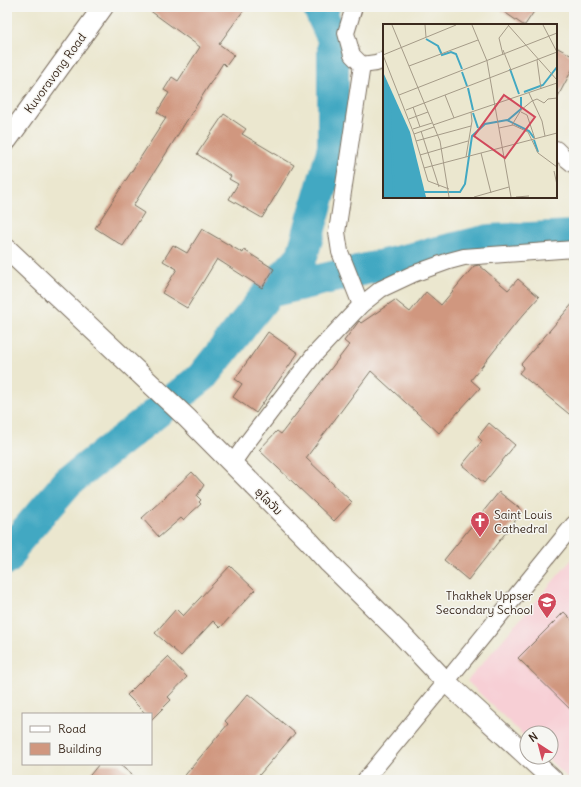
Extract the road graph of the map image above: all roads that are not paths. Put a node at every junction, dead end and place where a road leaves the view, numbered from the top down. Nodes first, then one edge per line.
1 (103, 7) edge
2 (354, 7) edge
3 (383, 60) edge
4 (362, 65) junction
5 (7, 140) edge
6 (557, 150) edge
7 (574, 165) edge
8 (7, 249) edge
9 (574, 249) edge
10 (361, 305) junction
11 (232, 464) junction
12 (574, 524) edge
13 (446, 682) junction
14 (519, 750) edge
15 (536, 765) edge
16 (365, 780) edge
17 (553, 780) edge

1 - 5 street, Kuvoravong Road
2 - 4 street
3 - 4 street
4 - 10 street
6 - 7 street
8 - 11 street, ອຸໄລວັນ
9 - 10 street
10 - 11 street
11 - 13 street, ອຸໄລວັນ
12 - 13 street
13 - 14 street, ອຸໄລວັນ
13 - 16 street
15 - 17 street, ອຸໄລວັນ

